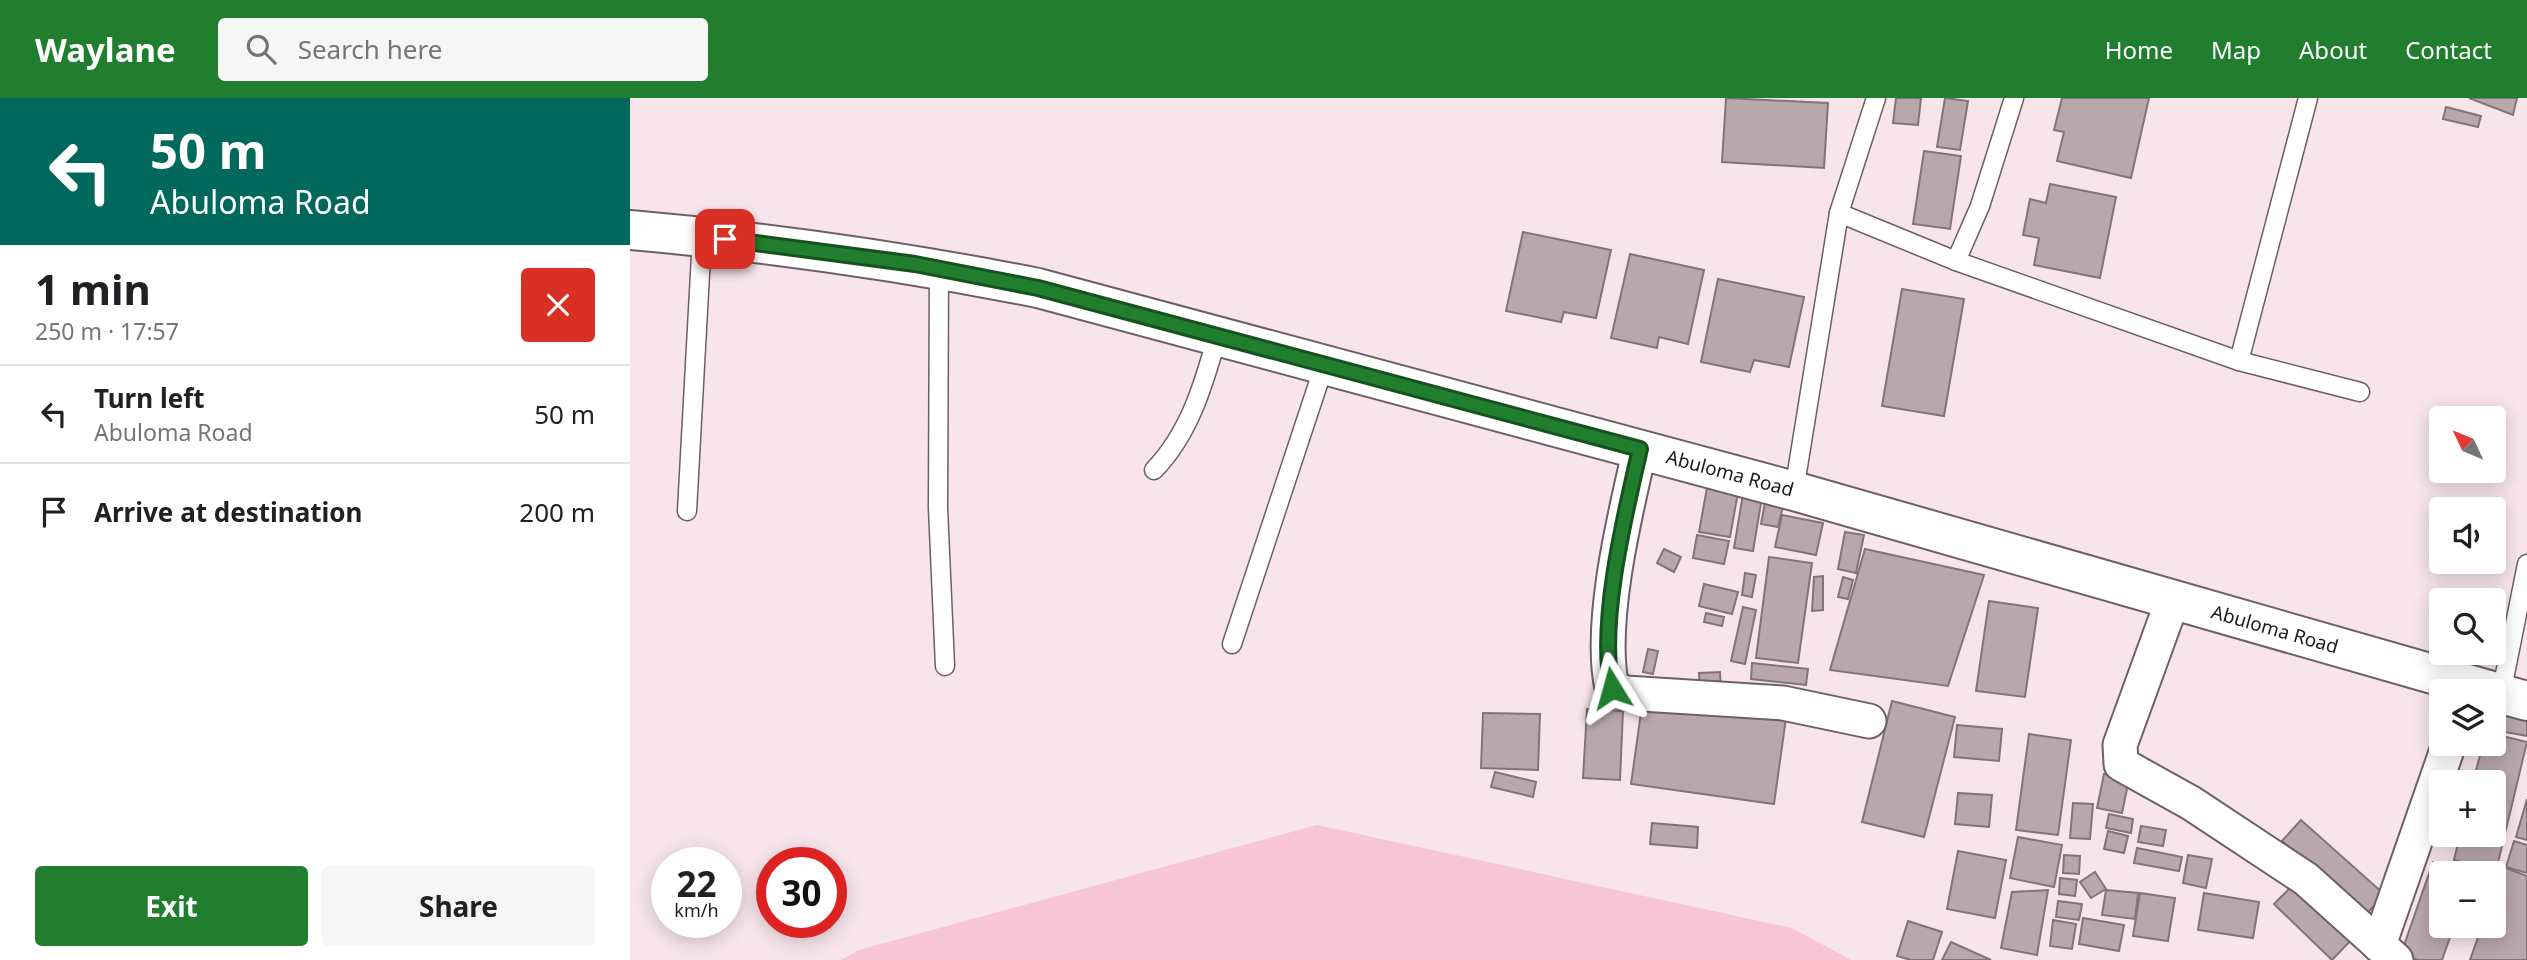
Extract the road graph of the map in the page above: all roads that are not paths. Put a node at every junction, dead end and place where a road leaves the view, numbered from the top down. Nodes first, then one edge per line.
1 (1876, 98) edge
2 (2014, 98) edge
3 (2308, 98) edge
4 (1839, 213) junction
5 (630, 230) edge
6 (702, 236) junction
7 (1956, 261) junction
8 (939, 269) junction
9 (1218, 334) junction
10 (2239, 360) junction
11 (1325, 363) junction
12 (2360, 392) dead end
13 (1640, 449) junction
14 (1154, 470) dead end
15 (1794, 491) junction
16 (687, 511) dead end
17 (2527, 564) edge
18 (2173, 599) junction
19 (1232, 644) dead end
20 (945, 666) dead end
21 (2447, 679) edge
22 (2496, 679) edge
23 (1869, 721) dead end
24 (2445, 756) edge
25 (2388, 952) edge

1 - 4 lane
2 - 7 lane
3 - 10 lane
4 - 7 lane
4 - 15 lane
5 - 6 street, Abuloma Road
6 - 8 street, Abuloma Road
6 - 16 lane
7 - 10 lane
8 - 9 street, Abuloma Road
8 - 20 lane
9 - 11 street, Abuloma Road
9 - 14 lane
10 - 12 lane
11 - 13 street, Abuloma Road
11 - 19 lane
13 - 15 street, Abuloma Road
13 - 23 street
15 - 18 street, Abuloma Road
17 - 22 lane
18 - 21 street, Abuloma Road
18 - 25 street
24 - 25 street

